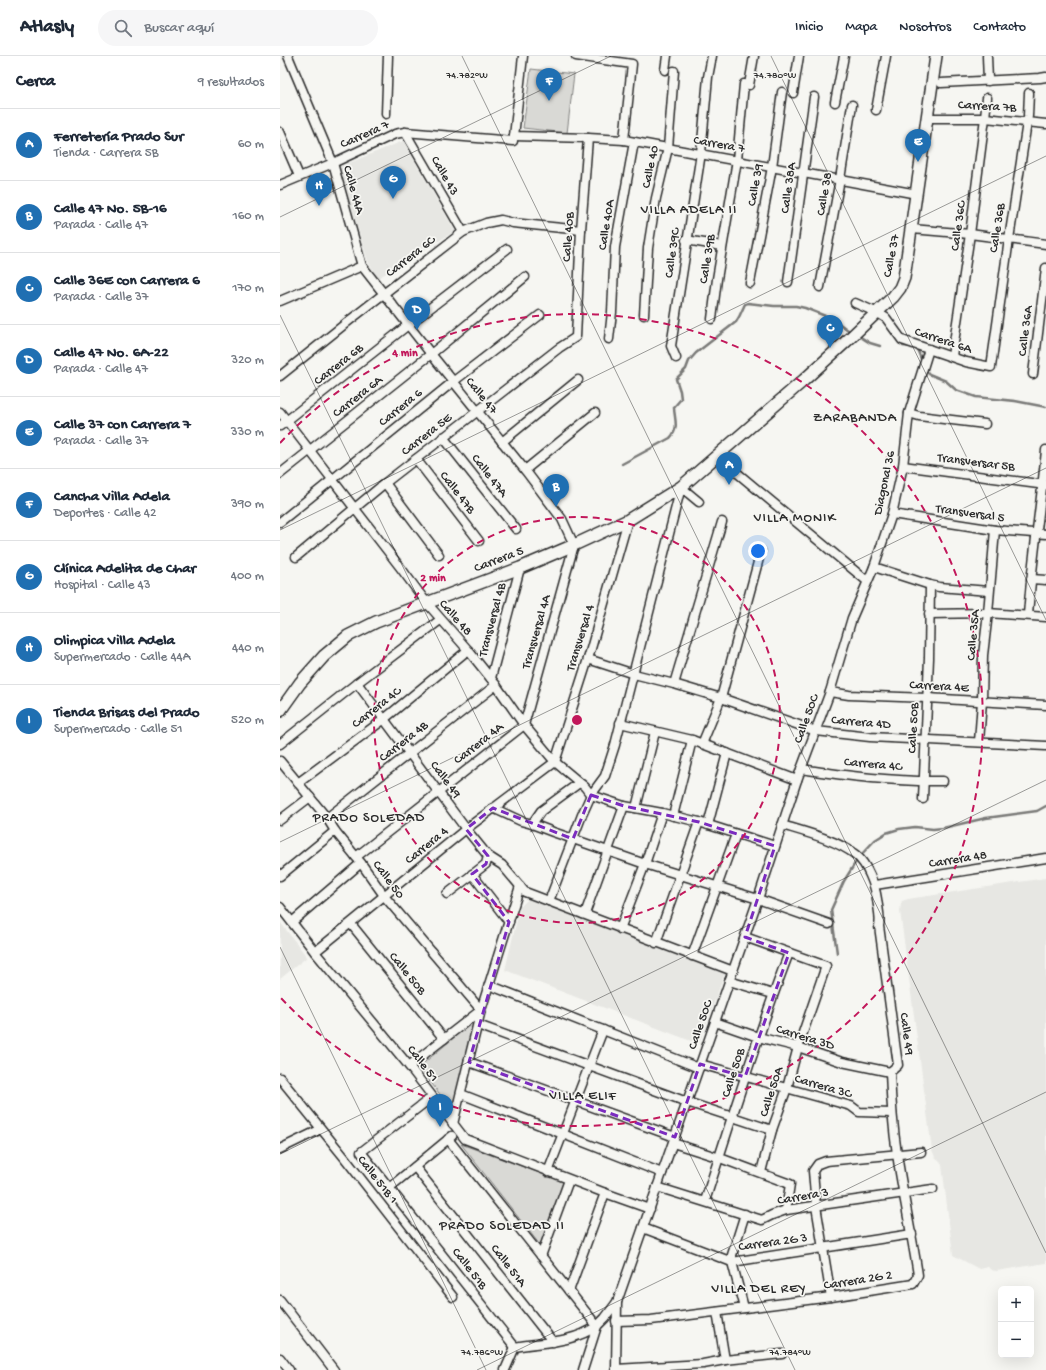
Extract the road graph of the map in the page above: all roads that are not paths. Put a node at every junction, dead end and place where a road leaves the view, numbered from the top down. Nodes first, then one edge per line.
1 (288, 56) edge
2 (388, 56) edge
3 (523, 56) edge
4 (576, 56) edge
5 (667, 56) edge
6 (712, 56) edge
7 (754, 56) edge
8 (799, 56) edge
9 (844, 56) edge
10 (886, 56) edge
11 (936, 56) edge
12 (987, 56) edge
13 (620, 59) edge
14 (665, 70) dead end
15 (674, 71) dead end
16 (1046, 77) edge
17 (988, 81) junction
18 (941, 83) dead end
19 (782, 92) dead end
20 (1029, 93) dead end
21 (793, 94) dead end
22 (814, 97) dead end
23 (987, 98) dead end
24 (835, 102) dead end
25 (852, 105) dead end
26 (876, 110) dead end
27 (386, 114) dead end
28 (927, 118) junction
29 (985, 118) junction
30 (1028, 122) junction
31 (1046, 124) edge
32 (280, 132) edge
33 (405, 132) junction
34 (588, 138) junction
35 (514, 139) junction
36 (624, 140) junction
37 (634, 142) junction
38 (668, 148) junction
39 (701, 154) junction
40 (737, 160) junction
41 (333, 163) junction
42 (772, 167) junction
43 (804, 173) junction
44 (299, 176) junction
45 (840, 179) junction
46 (280, 185) edge
47 (917, 194) junction
48 (912, 229) junction
49 (581, 230) junction
50 (463, 232) junction
51 (970, 234) junction
52 (1009, 239) junction
53 (686, 240) junction
54 (1046, 244) edge
55 (722, 246) junction
56 (507, 249) dead end
57 (362, 266) junction
58 (1046, 268) edge
59 (525, 277) dead end
60 (788, 282) dead end
61 (750, 283) dead end
62 (820, 287) dead end
63 (384, 293) junction
64 (280, 301) edge
65 (855, 303) dead end
66 (878, 313) junction
67 (540, 315) dead end
68 (644, 315) dead end
69 (712, 319) dead end
70 (408, 325) junction
71 (576, 337) joint
72 (609, 339) dead end
73 (929, 349) junction
74 (431, 354) junction
75 (952, 356) junction
76 (676, 358) dead end
77 (991, 367) joint
78 (1032, 374) dead end
79 (280, 376) edge
80 (578, 380) dead end
81 (454, 381) junction
82 (280, 412) edge
83 (478, 412) junction
84 (595, 413) dead end
85 (909, 413) junction
86 (287, 421) junction
87 (985, 424) dead end
88 (280, 426) edge
89 (443, 437) junction
90 (502, 442) junction
91 (310, 450) junction
92 (1046, 450) edge
93 (716, 456) junction
94 (416, 459) junction
95 (903, 466) junction
96 (525, 470) junction
97 (280, 474) edge
98 (332, 480) junction
99 (386, 483) junction
100 (1044, 484) edge
101 (681, 487) junction
102 (699, 502) dead end
103 (355, 508) junction
104 (892, 514) junction
105 (628, 520) junction
106 (280, 522) edge
107 (722, 522) dead end
108 (516, 529) dead end
109 (994, 530) junction
110 (1042, 534) edge
111 (479, 541) dead end
112 (574, 545) junction
113 (761, 551) dead end
114 (439, 555) dead end
115 (296, 557) dead end
116 (874, 567) junction
117 (520, 568) junction
118 (1031, 578) junction
119 (1046, 580) edge
120 (867, 581) junction
121 (930, 585) junction
122 (989, 591) junction
123 (426, 602) junction
124 (988, 613) junction
125 (930, 614) junction
126 (1028, 615) junction
127 (1046, 616) edge
128 (852, 618) joint
129 (440, 620) junction
130 (468, 650) junction
131 (588, 659) junction
132 (634, 674) junction
133 (493, 682) junction
134 (357, 683) junction
135 (674, 684) junction
136 (830, 692) junction
137 (721, 698) junction
138 (927, 698) junction
139 (982, 701) junction
140 (1046, 705) edge
141 (280, 711) edge
142 (383, 720) junction
143 (620, 723) junction
144 (524, 724) junction
145 (816, 731) junction
146 (655, 732) junction
147 (925, 739) junction
148 (692, 740) junction
149 (979, 742) junction
150 (280, 744) edge
151 (702, 744) junction
152 (1046, 746) edge
153 (409, 753) junction
154 (727, 753) junction
155 (280, 761) edge
156 (555, 762) junction
157 (801, 769) junction
158 (797, 780) junction
159 (924, 781) junction
160 (943, 781) dead end
161 (298, 783) junction
162 (579, 783) junction
163 (439, 792) junction
164 (591, 795) junction
165 (310, 797) junction
166 (923, 799) dead end
167 (624, 806) junction
168 (493, 808) junction
169 (636, 808) junction
170 (662, 813) junction
171 (673, 816) junction
172 (327, 818) junction
173 (280, 820) edge
174 (699, 822) junction
175 (532, 824) junction
176 (708, 825) junction
177 (782, 825) junction
178 (466, 829) junction
179 (335, 831) junction
180 (736, 834) junction
181 (573, 839) junction
182 (775, 846) junction
183 (608, 851) junction
184 (488, 856) junction
185 (1046, 858) edge
186 (359, 860) junction
187 (645, 864) junction
188 (472, 874) junction
189 (680, 875) junction
190 (280, 876) edge
191 (874, 885) junction
192 (520, 886) junction
193 (717, 886) junction
194 (447, 894) dead end
195 (385, 896) junction
196 (758, 899) junction
197 (549, 901) junction
198 (280, 906) edge
199 (583, 914) junction
200 (292, 922) junction
201 (509, 922) junction
202 (351, 924) junction
203 (829, 924) dead end
204 (620, 929) junction
205 (745, 937) junction
206 (656, 943) junction
207 (315, 952) junction
208 (789, 953) junction
209 (692, 956) junction
210 (733, 971) junction
211 (729, 981) junction
212 (489, 985) junction
213 (773, 994) junction
214 (481, 1010) junction
215 (715, 1022) junction
216 (478, 1025) junction
217 (603, 1030) junction
218 (758, 1037) junction
219 (444, 1040) junction
220 (798, 1047) junction
221 (469, 1062) junction
222 (590, 1065) junction
223 (409, 1066) junction
224 (700, 1066) junction
225 (890, 1072) junction
226 (745, 1077) junction
227 (280, 1078) edge
228 (787, 1088) junction
229 (461, 1094) junction
230 (432, 1097) junction
231 (576, 1101) junction
232 (687, 1102) junction
233 (892, 1113) junction
234 (731, 1118) junction
235 (456, 1127) junction
236 (772, 1130) junction
237 (317, 1131) dead end
238 (562, 1134) junction
239 (448, 1139) junction
240 (674, 1140) junction
241 (280, 1150) edge
242 (921, 1152) dead end
243 (897, 1154) junction
244 (720, 1158) junction
245 (415, 1167) junction
246 (548, 1172) junction
247 (761, 1172) junction
248 (662, 1173) junction
249 (569, 1180) junction
250 (658, 1187) junction
251 (389, 1188) junction
252 (933, 1189) dead end
253 (605, 1193) junction
254 (904, 1193) junction
255 (705, 1201) junction
256 (816, 1206) junction
257 (650, 1209) junction
258 (786, 1210) junction
259 (745, 1214) junction
260 (643, 1228) junction
261 (912, 1234) junction
262 (823, 1248) junction
263 (541, 1256) junction
264 (732, 1262) junction
265 (913, 1284) joint
266 (569, 1291) junction
267 (453, 1297) dead end
268 (831, 1297) junction
269 (280, 1300) edge
270 (617, 1302) junction
271 (744, 1308) junction
272 (717, 1312) junction
273 (616, 1321) junction
274 (597, 1326) junction
275 (552, 1342) junction
276 (515, 1347) junction
277 (782, 1354) dead end
278 (280, 1358) edge
279 (725, 1360) junction
280 (704, 1367) edge
281 (663, 1368) edge
282 (616, 1369) edge
283 (289, 1370) edge
284 (334, 1370) edge
285 (506, 1370) edge
286 (583, 1370) edge

1 - 41 street, Calle 44A
2 - 27 street
3 - 35 street
4 - 13 street
5 - 14 street
6 - 39 street, Calle 39C
7 - 40 street, Calle 39B
8 - 21 street
9 - 24 street
10 - 26 street
11 - 28 main road, Calle 37
12 - 17 street
13 - 36 street
15 - 38 street, Calle 40
16 - 17 street
17 - 18 street
19 - 42 street, Calle 39
20 - 30 street, Calle 36B
22 - 43 street, Calle 38A
23 - 29 street, Calle 36C
25 - 45 street, Calle 38
28 - 29 street, Carrera 7B
28 - 47 main road, Calle 37
29 - 30 street, Carrera 7B
29 - 51 street, Calle 36C
30 - 31 street, Carrera 7B
30 - 52 street, Calle 36B
32 - 44 street
33 - 35 street, Carrera 7
33 - 41 street, Carrera 7
33 - 50 street, Calle 43
34 - 35 street, Carrera 7
34 - 36 street, Carrera 7
34 - 49 street, Calle 40B
36 - 37 street, Carrera 7
37 - 38 street, Carrera 7
37 - 72 street, Calle 40A
38 - 39 street, Carrera 7
38 - 68 street, Calle 40
39 - 40 street, Carrera 7
39 - 53 street, Calle 39C
40 - 42 street, Carrera 7
40 - 55 street, Calle 39B
41 - 44 street, Carrera 7
41 - 57 street, Calle 44A
42 - 43 street, Carrera 7
42 - 61 street, Calle 39
43 - 45 street, Carrera 7
43 - 60 street, Calle 38A
44 - 46 street, Carrera 7
45 - 47 street, Carrera 7
45 - 62 street, Calle 38
47 - 48 main road, Calle 37
48 - 51 street
48 - 66 main road, Calle 37
49 - 50 street, Carrera 6C
49 - 71 street, Calle 40B
50 - 63 street, Carrera 6C
51 - 52 street
51 - 75 street, Calle 36C
52 - 54 street
52 - 77 street, Calle 36B
53 - 55 street
53 - 76 street, Calle 39C
55 - 69 street, Calle 39B
56 - 70 street, Carrera 6B
57 - 63 street, Calle 47
57 - 64 street
58 - 78 street, Calle 36A
59 - 74 street, Carrera 6A
63 - 70 street, Calle 47
63 - 79 street, Carrera 6C
65 - 66 street, Carrera 6A
66 - 73 street, Carrera 6A
66 - 93 main road, Calle 37
67 - 81 street, Carrera 6
70 - 74 street, Calle 47
70 - 86 street, Carrera 6B
71 - 83 street, Carrera 5E
73 - 75 street, Carrera 6A
73 - 85 street, Diagonal 36
74 - 81 street, Calle 47
74 - 91 street, Carrera 6A
75 - 77 street, Carrera 6A
80 - 90 street
81 - 83 street, Calle 47
81 - 98 street, Carrera 6
82 - 86 street, Calle 48
83 - 89 street, Carrera 5E
83 - 90 street, Calle 47
84 - 96 street
85 - 87 street
85 - 95 street, Diagonal 36
86 - 88 street, Carrera 6B
86 - 91 street, Calle 48
89 - 94 street, Carrera 5E
89 - 108 street, Calle 47A
90 - 96 street, Calle 47
91 - 97 street, Carrera 6A
91 - 98 street, Calle 48
92 - 100 street
93 - 101 main road, Calle 37
93 - 120 street
94 - 99 street, Carrera 5E
94 - 111 street, Calle 47B
95 - 100 street, Transversar 5B
95 - 104 street, Diagonal 36
96 - 112 street, Calle 47
98 - 103 street, Calle 48
98 - 106 street, Carrera 6
99 - 103 street, Carrera 5E
99 - 114 street
100 - 110 street
101 - 102 street
101 - 105 main road, Carrera 5
101 - 132 street
103 - 115 street, Carrera 5E
103 - 123 street, Calle 48
104 - 109 street, Transversal 5
104 - 116 street, Diagonal 36
105 - 112 main road, Carrera 5
105 - 131 street, Transversal 4
107 - 135 street
109 - 110 street, Transversal 5
109 - 122 street, Calle 35A
110 - 118 street
112 - 117 main road, Carrera 5
112 - 144 street, Transversal 4A
113 - 137 street
116 - 120 street, Diagonal 36
116 - 121 street
117 - 123 main road, Carrera 5
117 - 133 street, Transversal 4B
118 - 119 street
118 - 126 street
120 - 128 street, Diagonal 36
121 - 122 street
121 - 125 street, Calle 50B
122 - 124 street, Calle 35A
123 - 129 street, Calle 48
123 - 141 main road, Carrera 5
124 - 125 street
124 - 126 street
124 - 139 street, Calle 35A
125 - 138 street, Calle 50B
126 - 127 street
128 - 136 street, Calle 50C
129 - 130 street, Calle 48
129 - 134 street
130 - 133 street, Calle 48
130 - 142 street, Carrera 4C
131 - 132 street, Carrera 4D
131 - 156 street, Transversal 4
132 - 135 street, Carrera 4D
132 - 143 street
133 - 144 street, Calle 48
133 - 153 street, Carrera 4B
134 - 142 street, Calle 49
134 - 150 street
135 - 137 street, Carrera 4D
136 - 138 street, Carrera 4E
136 - 145 street, Calle 50C
137 - 145 street, Carrera 4D
137 - 151 street
138 - 139 street, Carrera 4E
138 - 147 street, Calle 50B
139 - 140 street, Carrera 4E
139 - 149 street, Calle 35A
142 - 153 street, Calle 49
142 - 161 street, Carrera 4C
143 - 146 street
143 - 164 street
144 - 156 street, Calle 48
144 - 163 street, Carrera 4A
145 - 147 street, Carrera 4D
145 - 157 street, Calle 50C
146 - 148 street
146 - 169 street
147 - 149 street, Carrera 4D
147 - 159 street, Calle 50B
148 - 151 street
148 - 171 street
149 - 152 street, Carrera 4D
151 - 154 street
153 - 163 street, Calle 49
153 - 172 street, Carrera 4B
154 - 158 street
154 - 176 street
155 - 161 street, Calle 50
156 - 162 street, Calle 48
156 - 168 street, Carrera 4
157 - 158 street, Calle 50C
157 - 159 street, Carrera 4C
158 - 177 street, Calle 50C
159 - 160 street, Carrera 4C
159 - 166 street, Calle 50B
161 - 165 street, Calle 50
162 - 164 street, Calle 48
162 - 175 street
163 - 178 street, Calle 49
163 - 186 street, Carrera 4A
164 - 167 street
164 - 181 street
165 - 172 street, Calle 50
165 - 173 street
167 - 169 street
167 - 183 street
168 - 175 street
168 - 178 street, Carrera 4
169 - 170 street
170 - 171 street
170 - 187 street
171 - 174 street
172 - 179 street, Calle 50
174 - 176 street
174 - 189 street
175 - 181 street
176 - 180 street
177 - 182 street, Calle 50C
177 - 191 street, Calle 49
178 - 184 street, Calle 49
178 - 195 street, Carrera 4
179 - 186 street, Calle 50
179 - 190 street
180 - 182 street
180 - 193 street
181 - 183 street
181 - 197 street
182 - 196 street, Calle 50C
183 - 187 street
183 - 199 street
184 - 188 street
184 - 192 street, Calle 49
185 - 191 street, Carrera 48
186 - 195 street, Calle 50
186 - 200 street, Carrera 4A
187 - 189 street
187 - 204 street
188 - 194 street
188 - 201 street
189 - 193 street
189 - 206 street
191 - 225 street, Calle 49
192 - 197 street, Calle 49
192 - 201 street
193 - 196 street
193 - 209 street
195 - 202 street, Carrera 4
195 - 214 street, Calle 50
196 - 203 street
196 - 205 street, Calle 50C
197 - 199 street, Calle 49
198 - 200 street, Calle 51
199 - 204 street, Calle 49
200 - 207 street, Calle 51
201 - 212 street
202 - 207 street, Carrera 4
202 - 219 street, Calle 50B
204 - 206 street, Calle 49
205 - 208 street
205 - 210 street, Calle 50C
206 - 209 street, Calle 49
207 - 223 street, Calle 51
208 - 213 street, Calle 50B
208 - 220 street, Calle 50A
209 - 210 street, Calle 49
210 - 211 street, Calle 50C
211 - 213 street
211 - 215 street, Calle 50C
212 - 214 street
212 - 217 street, Carrera 3C
213 - 218 street, Calle 50B
214 - 216 street
214 - 219 street
215 - 218 street, Carrera 3D
215 - 224 street, Calle 50C
216 - 221 street
216 - 222 street
217 - 222 street
217 - 224 street, Carrera 3C
218 - 220 street, Carrera 3D
218 - 226 street, Calle 50B
219 - 223 street
220 - 225 street, Carrera 3D
220 - 228 street, Calle 50A
221 - 229 street
221 - 231 street
222 - 231 street
222 - 232 street
223 - 230 street, Calle 51
224 - 226 street, Carrera 3C
224 - 232 street, Calle 50C
225 - 233 street, Calle 49
226 - 228 street, Carrera 3C
226 - 234 street, Calle 50B
227 - 267 street, Calle 51B 1
228 - 233 street, Carrera 3C
228 - 236 street, Calle 50A
229 - 235 street
229 - 238 street
230 - 235 street, Calle 51
230 - 251 street, Calle 51B
231 - 238 street
231 - 240 street
232 - 234 street
232 - 240 street, Calle 50C
233 - 243 street, Calle 49
234 - 236 street
234 - 244 street, Calle 50B
235 - 239 street
235 - 246 street, Calle 51
236 - 247 street, Calle 50A
237 - 241 street
238 - 246 street
238 - 248 street
239 - 245 street
239 - 263 street
240 - 244 street
240 - 248 street, Calle 50C
242 - 243 street
243 - 254 street, Calle 49
243 - 256 street
244 - 247 street
244 - 255 street, Calle 50B
245 - 251 street
245 - 275 street, Calle 51A
246 - 249 street, Calle 51
247 - 258 street
248 - 250 street, Calle 50C
249 - 253 street, Calle 51
249 - 263 street
250 - 255 street, Carrera 3
250 - 257 street, Calle 50C
251 - 276 street, Calle 51B
252 - 254 street, Carrera 3
253 - 257 street, Calle 51
253 - 266 street
254 - 256 street, Carrera 3
254 - 261 street, Calle 49
255 - 259 street, Carrera 3
256 - 258 street, Carrera 3
256 - 262 street
257 - 260 street, Calle 50C
258 - 259 street, Carrera 3
259 - 264 street
260 - 264 street, Carrera 2G 3
260 - 270 street, Calle 50C
261 - 262 street, Carrera 2G 3
261 - 265 street, Calle 49
262 - 264 street, Carrera 2G 3
262 - 268 street
263 - 266 street
264 - 271 street
265 - 268 street, Carrera 2G 2
266 - 274 street
268 - 271 street, Carrera 2G 2
269 - 284 street
270 - 273 street, Calle 50C
270 - 274 street
271 - 272 street, Carrera 2G 2
272 - 273 street, Carrera 2G 2
272 - 279 street
273 - 282 street, Calle 50C
274 - 275 street
274 - 286 street
275 - 276 street
276 - 285 street
277 - 279 street
278 - 283 street
279 - 280 street
280 - 281 street
281 - 282 street

